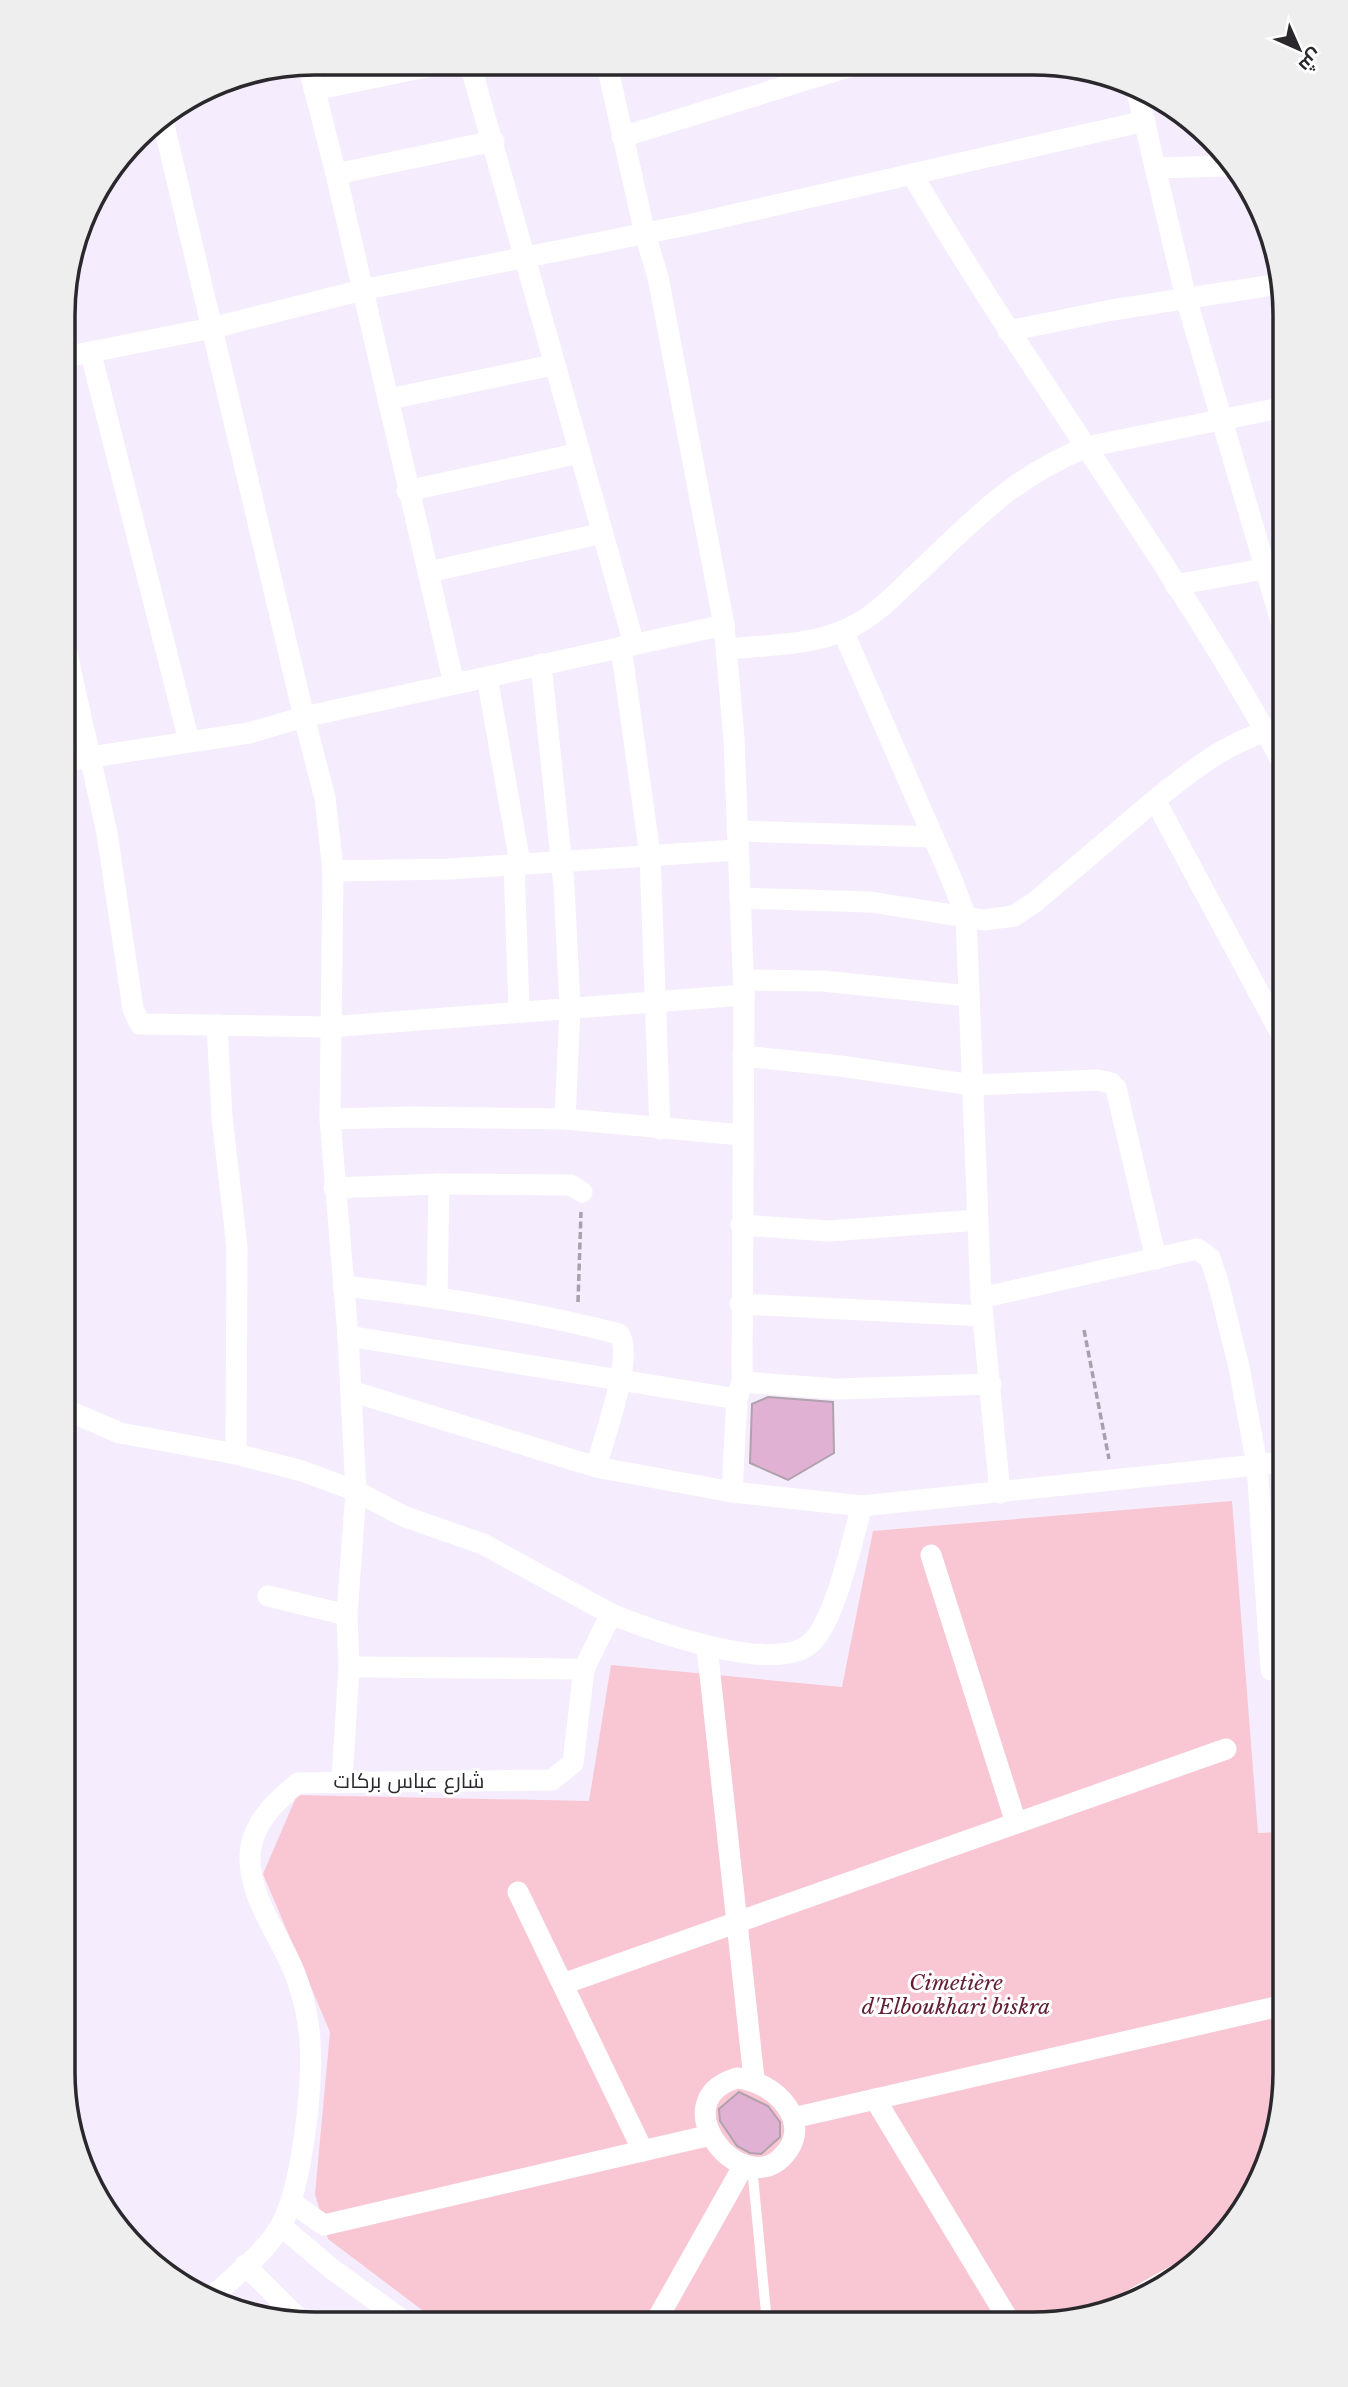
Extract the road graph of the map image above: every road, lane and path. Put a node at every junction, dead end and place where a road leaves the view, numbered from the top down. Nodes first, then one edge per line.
1 (311, 75) edge
2 (387, 75) edge
3 (473, 75) edge
4 (609, 75) edge
5 (821, 75) edge
6 (314, 90) junction
7 (1139, 100) edge
8 (1145, 121) junction
9 (165, 129) edge
10 (622, 137) junction
11 (494, 141) junction
12 (1220, 166) edge
13 (1156, 168) junction
14 (336, 174) junction
15 (912, 174) junction
16 (645, 234) junction
17 (524, 260) junction
18 (1271, 285) edge
19 (362, 290) junction
20 (1186, 299) junction
21 (212, 328) junction
22 (1008, 331) junction
23 (91, 354) junction
24 (75, 356) edge
25 (554, 365) junction
26 (389, 399) junction
27 (1273, 410) edge
28 (1222, 421) junction
29 (1086, 447) junction
30 (580, 453) junction
31 (407, 491) junction
32 (603, 533) junction
33 (1273, 560) edge
34 (1273, 566) edge
35 (429, 572) junction
36 (1175, 585) junction
37 (724, 625) junction
38 (843, 631) junction
39 (627, 646) junction
40 (727, 649) junction
41 (541, 664) junction
42 (487, 677) junction
43 (454, 684) junction
44 (75, 687) edge
45 (304, 717) junction
46 (1273, 726) edge
47 (1273, 730) edge
48 (188, 741) junction
49 (91, 755) junction
50 (75, 759) edge
51 (1155, 800) junction
52 (933, 836) junction
53 (737, 840) junction
54 (650, 855) junction
55 (562, 860) junction
56 (517, 864) junction
57 (333, 871) junction
58 (740, 898) junction
59 (966, 917) junction
60 (744, 987) junction
61 (969, 996) junction
62 (654, 1001) junction
63 (570, 1007) junction
64 (519, 1010) junction
65 (1273, 1018) edge
66 (217, 1026) junction
67 (329, 1027) junction
68 (743, 1056) junction
69 (972, 1085) junction
70 (330, 1119) junction
71 (565, 1119) junction
72 (660, 1129) junction
73 (742, 1135) junction
74 (439, 1184) junction
75 (334, 1188) junction
76 (582, 1192) joint
77 (978, 1220) junction
78 (741, 1225) junction
79 (1156, 1259) junction
80 (343, 1286) junction
81 (437, 1296) junction
82 (740, 1304) junction
83 (982, 1307) junction
84 (578, 1323) junction
85 (1084, 1330) dead end
86 (348, 1336) junction
87 (620, 1380) junction
88 (991, 1384) junction
89 (740, 1390) junction
90 (351, 1391) junction
91 (75, 1414) edge
92 (236, 1454) junction
93 (1272, 1463) edge
94 (1257, 1465) junction
95 (596, 1467) junction
96 (1114, 1482) junction
97 (356, 1491) junction
98 (732, 1492) junction
99 (1000, 1493) junction
100 (862, 1506) junction
101 (931, 1555) dead end
102 (268, 1596) dead end
103 (611, 1614) junction
104 (347, 1615) junction
105 (707, 1647) junction
106 (349, 1667) junction
107 (584, 1669) junction
108 (1271, 1670) dead end
109 (1226, 1749) dead end
110 (342, 1780) junction
111 (1016, 1823) junction
112 (519, 1892) dead end
113 (737, 1922) junction
114 (563, 1984) junction
115 (1272, 2009) edge
116 (754, 2079) junction
117 (876, 2099) junction
118 (793, 2118) junction
119 (711, 2135) junction
120 (643, 2151) junction
121 (748, 2165) junction
122 (291, 2202) junction
123 (281, 2226) junction
124 (245, 2265) junction
125 (218, 2291) edge
126 (290, 2310) edge
127 (391, 2312) edge
128 (661, 2312) edge
129 (766, 2312) edge
130 (1004, 2312) edge

1 - 6 street
2 - 6 street
3 - 11 street
4 - 10 street
5 - 10 street
6 - 14 street
7 - 8 street
8 - 13 street
8 - 15 street
9 - 21 street
10 - 16 street
11 - 14 street
11 - 17 street
12 - 13 street
13 - 20 street
14 - 19 street
15 - 16 street
15 - 22 street
16 - 17 street
16 - 37 street
17 - 19 street
17 - 25 street
18 - 20 street
19 - 21 street
19 - 26 street
20 - 22 street
20 - 28 street
21 - 23 street
21 - 45 street
22 - 29 street
23 - 24 street
23 - 48 street
25 - 26 street
25 - 30 street
26 - 31 street
27 - 28 street
28 - 29 street
28 - 33 street
29 - 36 street
29 - 38 street
30 - 31 street
30 - 32 street
31 - 35 street
32 - 35 street
32 - 39 street
34 - 36 street
35 - 43 street
36 - 46 street
37 - 39 street
37 - 40 street
38 - 40 street
38 - 52 street
39 - 41 street
39 - 54 street
40 - 53 street
41 - 42 street
41 - 55 street
42 - 43 street
42 - 56 street
43 - 45 street
44 - 49 street
45 - 48 street
45 - 57 street
47 - 51 street
48 - 49 street
49 - 50 street
49 - 66 street
51 - 59 street
51 - 65 street
52 - 53 street
52 - 59 street
53 - 54 street
53 - 58 street
54 - 55 street
54 - 62 street
55 - 56 street
55 - 63 street
56 - 57 street
56 - 64 street
57 - 67 street
58 - 59 street
58 - 60 street
59 - 61 street
60 - 61 street
60 - 62 street
60 - 68 street
61 - 69 street
62 - 63 street
62 - 72 street
63 - 64 street
63 - 71 street
64 - 67 street
66 - 67 street
66 - 92 street
67 - 70 street
68 - 69 street
68 - 73 street
69 - 77 street
69 - 79 street
70 - 71 street
70 - 75 street
71 - 72 street
72 - 73 street
73 - 78 street
74 - 75 street
74 - 76 street
74 - 81 street
75 - 80 street
76 - 84 path
77 - 78 street
77 - 83 street
78 - 82 street
79 - 83 street
79 - 94 street
80 - 81 street
80 - 86 street
81 - 84 street
82 - 83 street
82 - 89 street
83 - 88 street
84 - 87 street
85 - 96 path
86 - 87 street
86 - 90 street
87 - 89 street
87 - 95 street
88 - 89 street
88 - 99 street
89 - 98 street
90 - 95 street
90 - 97 street
91 - 92 street
92 - 97 street
93 - 94 street
94 - 96 street
94 - 108 street
95 - 98 street
96 - 99 street
97 - 103 street
97 - 104 street
98 - 100 street
99 - 100 street
100 - 105 street
101 - 111 street
102 - 104 street
103 - 105 street
103 - 107 street, شارع عباس بركات
104 - 106 street
105 - 113 street
106 - 107 street
106 - 110 street
107 - 110 street, شارع عباس بركات
109 - 111 street
110 - 122 street, شارع عباس بركات
111 - 113 street
112 - 114 street
113 - 114 street
113 - 116 street
114 - 120 street
115 - 117 street
116 - 118 street
116 - 119 street
117 - 118 street
117 - 130 street
118 - 121 street
119 - 120 street
119 - 121 street
120 - 122 street
121 - 128 street
121 - 129 lane
122 - 123 street, شارع عباس بركات
123 - 124 street, شارع عباس بركات
123 - 127 street
124 - 125 street, شارع عباس بركات
124 - 126 street

